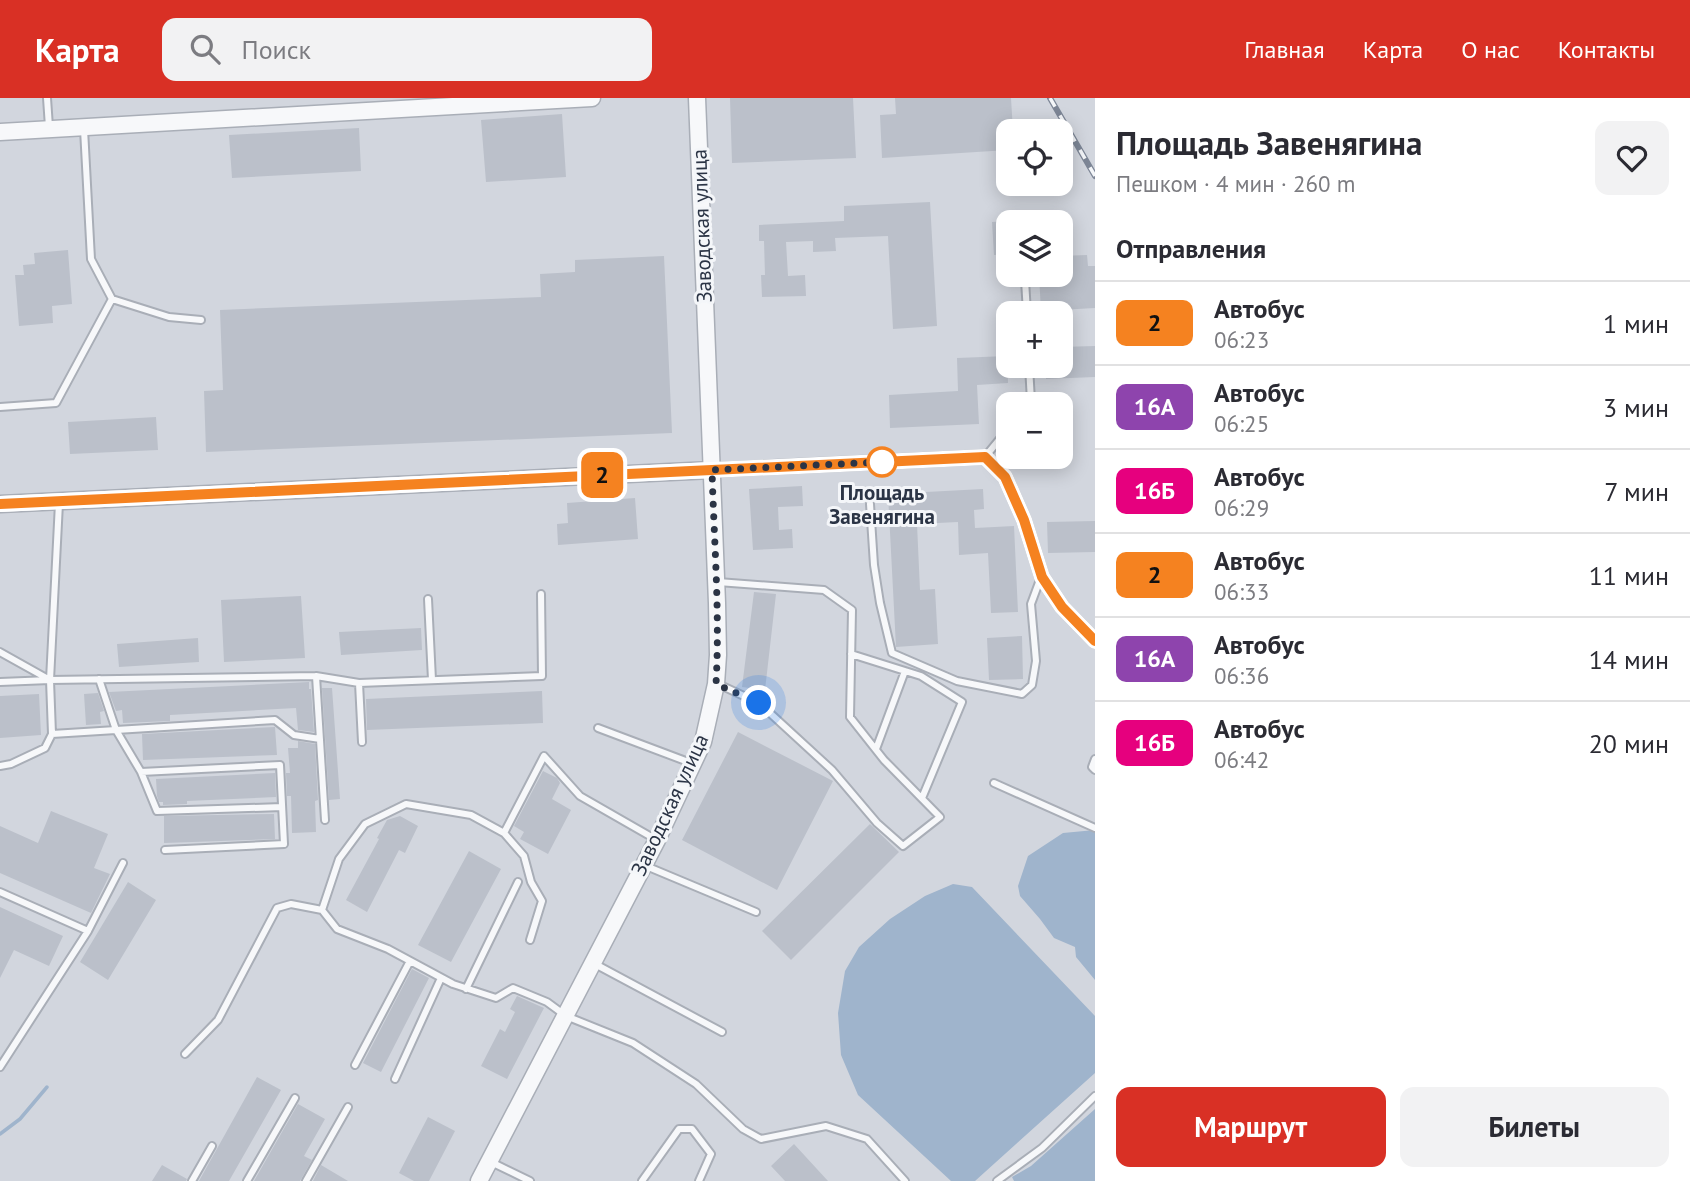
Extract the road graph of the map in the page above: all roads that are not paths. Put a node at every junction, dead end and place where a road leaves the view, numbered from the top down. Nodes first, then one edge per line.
1 (47, 98) edge
2 (592, 98) edge
3 (697, 98) edge
4 (84, 127) junction
5 (49, 129) junction
6 (0, 132) edge
7 (112, 299) junction
8 (201, 320) dead end
9 (0, 407) edge
10 (996, 444) edge
11 (985, 457) junction
12 (712, 470) junction
13 (59, 502) junction
14 (0, 504) edge
15 (870, 504) dead end
16 (1042, 577) junction
17 (716, 582) junction
18 (541, 594) dead end
19 (428, 600) dead end
20 (1095, 641) edge
21 (0, 652) edge
22 (851, 654) junction
23 (905, 671) junction
24 (316, 676) junction
25 (99, 679) junction
26 (50, 680) junction
27 (432, 680) junction
28 (0, 682) edge
29 (359, 683) junction
30 (716, 684) junction
31 (598, 728) dead end
32 (116, 730) junction
33 (52, 734) junction
34 (320, 739) junction
35 (362, 742) dead end
36 (876, 749) junction
37 (1095, 759) edge
38 (693, 764) junction
39 (0, 766) edge
40 (1095, 770) edge
41 (141, 772) junction
42 (994, 783) dead end
43 (922, 798) junction
44 (282, 807) junction
45 (325, 820) dead end
46 (1095, 828) edge
47 (505, 833) junction
48 (657, 840) junction
49 (165, 850) dead end
50 (123, 863) dead end
51 (644, 865) junction
52 (518, 882) dead end
53 (0, 892) edge
54 (322, 910) junction
55 (756, 912) dead end
56 (88, 931) junction
57 (530, 940) dead end
58 (410, 961) junction
59 (593, 964) junction
60 (442, 978) junction
61 (466, 989) junction
62 (566, 1016) junction
63 (722, 1032) dead end
64 (185, 1054) dead end
65 (355, 1065) dead end
66 (0, 1067) edge
67 (395, 1079) dead end
68 (1095, 1096) edge
69 (295, 1098) dead end
70 (348, 1107) dead end
71 (212, 1146) dead end
72 (489, 1161) junction
73 (192, 1181) edge
74 (247, 1181) edge
75 (306, 1181) edge
76 (479, 1181) edge
77 (530, 1181) edge
78 (642, 1181) edge
79 (699, 1181) edge
80 (905, 1181) edge
81 (997, 1181) edge

1 - 5 lane
2 - 4 street
3 - 12 street, Заводская улица
4 - 5 street
4 - 7 lane
5 - 6 street
7 - 8 lane
7 - 9 lane
10 - 11 lane
11 - 12 street
11 - 16 street
12 - 13 street
12 - 17 street, Заводская улица
13 - 14 street
13 - 26 lane
15 - 16 lane
16 - 20 street
17 - 22 lane
17 - 30 street, Заводская улица
18 - 27 lane
19 - 27 lane
21 - 26 lane
22 - 23 lane
22 - 36 lane
23 - 36 lane
23 - 43 lane
24 - 25 lane
24 - 29 lane
24 - 34 lane
25 - 26 lane
25 - 32 lane
26 - 28 lane
26 - 33 lane
27 - 29 lane
29 - 35 lane
30 - 38 street, Заводская улица
30 - 43 lane
31 - 38 lane
32 - 33 lane
32 - 34 lane
32 - 41 lane
33 - 39 lane
34 - 45 lane
36 - 43 lane
37 - 40 lane
38 - 48 street, Заводская улица
41 - 44 lane
41 - 44 lane
42 - 46 lane
44 - 49 lane
47 - 48 lane
47 - 54 lane
47 - 57 lane
48 - 51 street, Заводская улица
50 - 56 lane
51 - 55 lane
51 - 59 street, Заводская улица
52 - 61 lane
53 - 56 lane
54 - 58 lane
54 - 64 lane
56 - 66 lane
58 - 60 lane
58 - 65 lane
59 - 62 street, Заводская улица
59 - 63 lane
60 - 61 lane
60 - 67 lane
61 - 62 lane
62 - 72 street, Заводская улица
62 - 80 lane
68 - 81 lane
69 - 74 lane
70 - 75 lane
71 - 73 lane
72 - 76 street, Заводская улица
72 - 77 lane
78 - 79 lane

